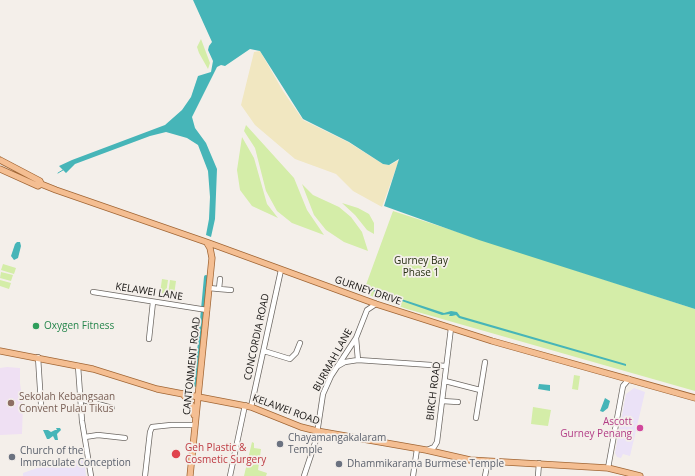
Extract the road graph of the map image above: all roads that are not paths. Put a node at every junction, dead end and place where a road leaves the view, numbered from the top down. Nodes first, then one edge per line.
1 (0, 160) edge
2 (11, 166) junction
3 (0, 169) edge
4 (8, 173) junction
5 (40, 184) junction
6 (207, 243) junction
7 (230, 252) junction
8 (212, 258) junction
9 (282, 270) junction
10 (220, 279) dead end
11 (209, 288) junction
12 (219, 288) junction
13 (231, 290) dead end
14 (93, 292) dead end
15 (153, 302) junction
16 (376, 304) junction
17 (204, 309) junction
18 (451, 328) junction
19 (356, 338) junction
20 (149, 339) dead end
21 (300, 343) dead end
22 (0, 351) edge
23 (264, 351) junction
24 (38, 357) junction
25 (358, 360) junction
26 (485, 362) dead end
27 (78, 366) junction
28 (446, 366) junction
29 (337, 367) junction
30 (629, 379) junction
31 (445, 381) junction
32 (480, 390) junction
33 (183, 394) junction
34 (198, 397) junction
35 (695, 398) edge
36 (80, 399) junction
37 (442, 401) junction
38 (458, 402) dead end
39 (41, 404) dead end
40 (248, 406) junction
41 (112, 408) dead end
42 (476, 418) dead end
43 (195, 424) junction
44 (317, 431) junction
45 (85, 437) junction
46 (125, 438) dead end
47 (417, 449) junction
48 (426, 450) junction
49 (488, 461) junction
50 (539, 463) junction
51 (608, 468) junction
52 (91, 476) edge
53 (146, 476) edge
54 (190, 476) edge
55 (230, 476) edge
56 (304, 476) edge
57 (413, 476) edge
58 (486, 476) edge
59 (538, 476) edge
60 (640, 476) edge

1 - 2 main road, GURNEY DRIVE
2 - 4 main road
2 - 5 main road, GURNEY DRIVE
3 - 4 main road, GURNEY DRIVE
4 - 5 main road, GURNEY DRIVE
5 - 6 main road, GURNEY DRIVE
6 - 7 main road, GURNEY DRIVE
6 - 8 main road, CANTONMENT ROAD
7 - 8 main road
7 - 9 main road, GURNEY DRIVE
8 - 11 main road, CANTONMENT ROAD
9 - 16 main road, GURNEY DRIVE
9 - 23 street, CONCORDIA ROAD
10 - 12 street
11 - 12 street
11 - 17 main road, CANTONMENT ROAD
12 - 13 street
14 - 15 street, KELAWEI LANE
15 - 17 street, KELAWEI LANE
15 - 20 street
16 - 18 main road, GURNEY DRIVE
16 - 19 street, BURMAH LANE
17 - 34 main road, CANTONMENT ROAD
18 - 28 street, BIRCH ROAD
18 - 30 main road, GURNEY DRIVE
19 - 25 street
19 - 29 street, BURMAH LANE
21 - 23 street
22 - 24 main road, KELAWEI ROAD
23 - 40 street, CONCORDIA ROAD
24 - 27 main road, KELAWEI ROAD
24 - 39 street
25 - 28 street
25 - 29 street
26 - 32 street
27 - 33 main road, KELAWEI ROAD
27 - 36 street
28 - 31 street, BIRCH ROAD
29 - 44 street, BURMAH LANE
30 - 35 main road, GURNEY DRIVE
30 - 51 street
31 - 32 street
31 - 37 street, BIRCH ROAD
32 - 42 street
33 - 34 main road, KELAWEI ROAD
33 - 43 main road
34 - 40 main road, KELAWEI ROAD
34 - 43 main road, CANTONMENT ROAD
36 - 41 street
36 - 45 street
37 - 38 street
37 - 48 street, BIRCH ROAD
40 - 44 main road, KELAWEI ROAD
40 - 55 street, CONCORDIA ROAD
43 - 53 street
43 - 54 main road, CANTONMENT ROAD
44 - 47 main road, KELAWEI ROAD
44 - 56 street, BURMAH LANE
45 - 46 street
45 - 52 street
47 - 48 main road, KELAWEI ROAD
47 - 57 street
48 - 49 main road, KELAWEI ROAD
49 - 50 main road, KELAWEI ROAD
49 - 58 street
50 - 51 main road, KELAWEI ROAD
50 - 59 street
51 - 60 main road, KELAWEI ROAD

